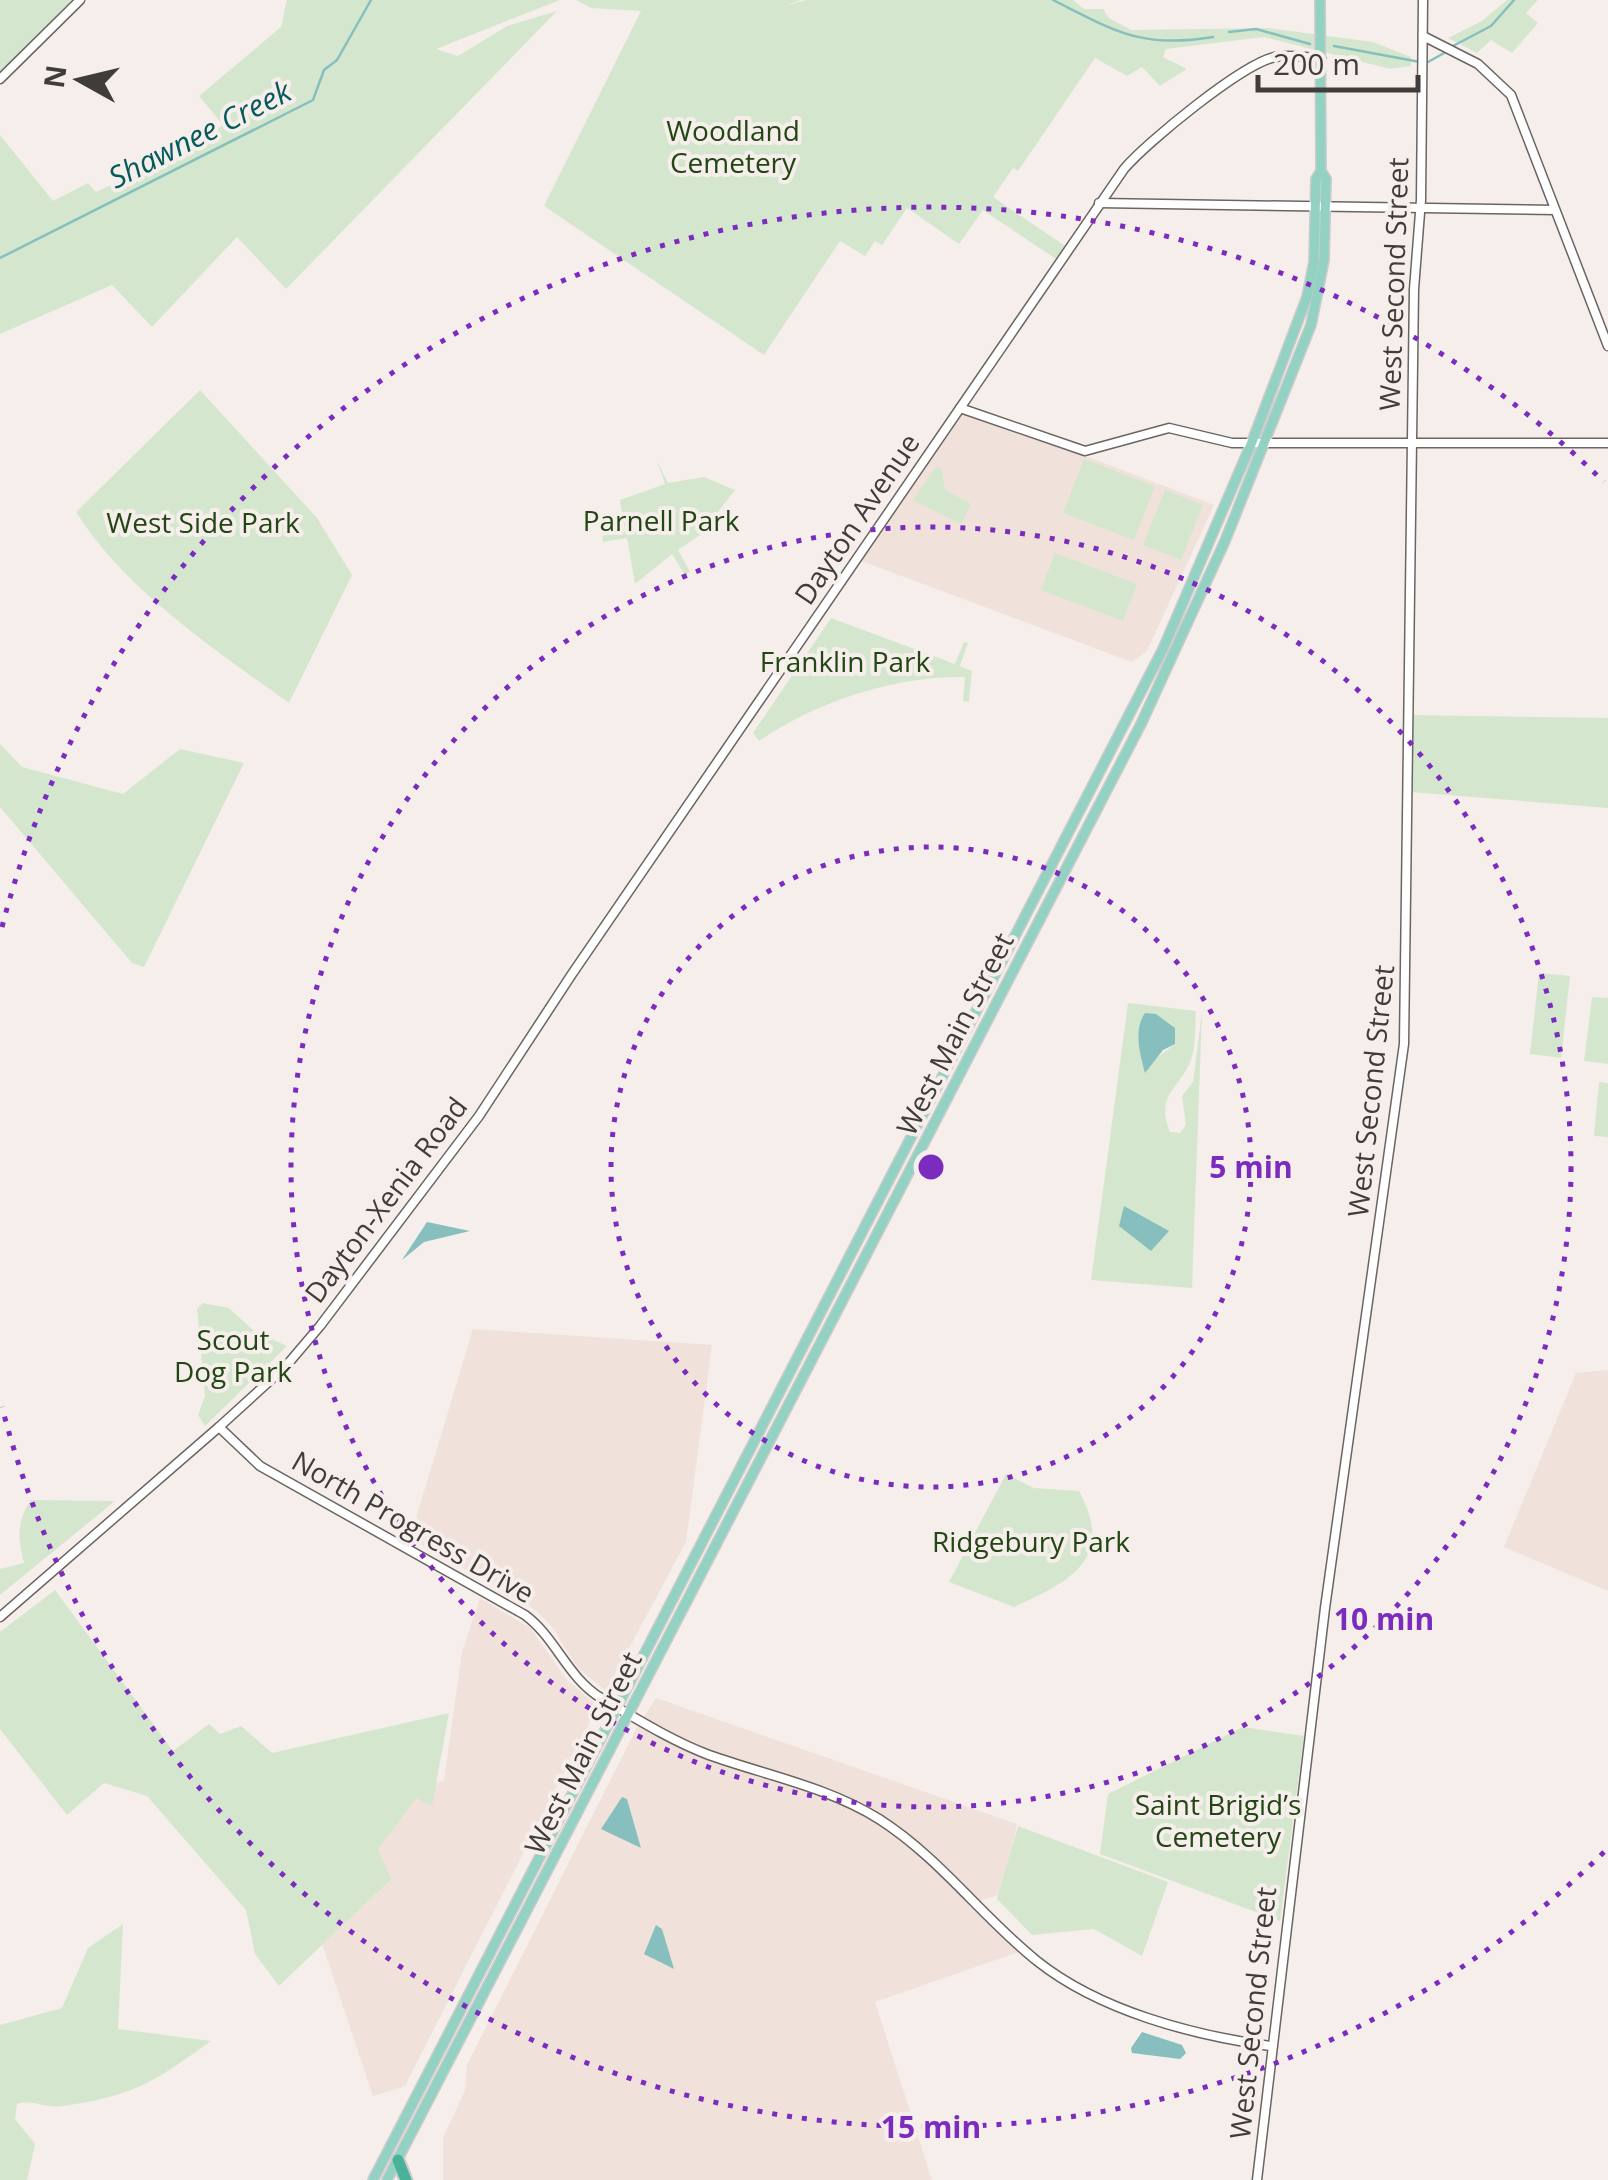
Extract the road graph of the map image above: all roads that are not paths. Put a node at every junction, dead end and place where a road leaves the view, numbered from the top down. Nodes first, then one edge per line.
1 (80, 0) edge
2 (1423, 0) edge
3 (1322, 1) edge
4 (1422, 36) junction
5 (1322, 58) junction
6 (0, 79) edge
7 (1099, 203) junction
8 (1321, 207) junction
9 (1420, 209) junction
10 (1556, 210) junction
11 (1608, 346) edge
12 (960, 408) junction
13 (1252, 442) junction
14 (1265, 442) junction
15 (1412, 442) junction
16 (1608, 443) edge
17 (495, 1090) joint
18 (219, 1427) junction
19 (0, 1616) edge
20 (623, 1710) junction
21 (1270, 2046) junction
22 (398, 2160) junction
23 (372, 2180) edge
24 (388, 2180) edge
25 (406, 2180) edge
26 (1257, 2180) edge

1 - 6 main road
2 - 4 main road, West Second Street
3 - 5 main road, West Main Street
4 - 9 main road, West Second Street
4 - 10 main road
5 - 7 main road, Dayton Avenue
5 - 8 main road, West Main Street
7 - 8 main road
7 - 12 main road, Dayton Avenue
8 - 9 main road
8 - 13 main road, West Main Street
8 - 14 main road, West Main Street
9 - 10 main road
9 - 15 main road, West Second Street
10 - 11 main road
12 - 13 main road
12 - 17 main road, Dayton Avenue
13 - 14 main road
13 - 20 main road, West Main Street
14 - 15 main road
14 - 20 main road, West Main Street
15 - 16 main road
15 - 21 main road, West Second Street
17 - 18 main road, Dayton-Xenia Road
18 - 19 main road, Dayton-Xenia Road
18 - 20 main road, North Progress Drive
20 - 21 main road, North Progress Drive
20 - 22 main road, West Main Street
20 - 23 main road, West Main Street
21 - 26 main road, West Second Street
22 - 24 main road, West Main Street
22 - 25 highway

